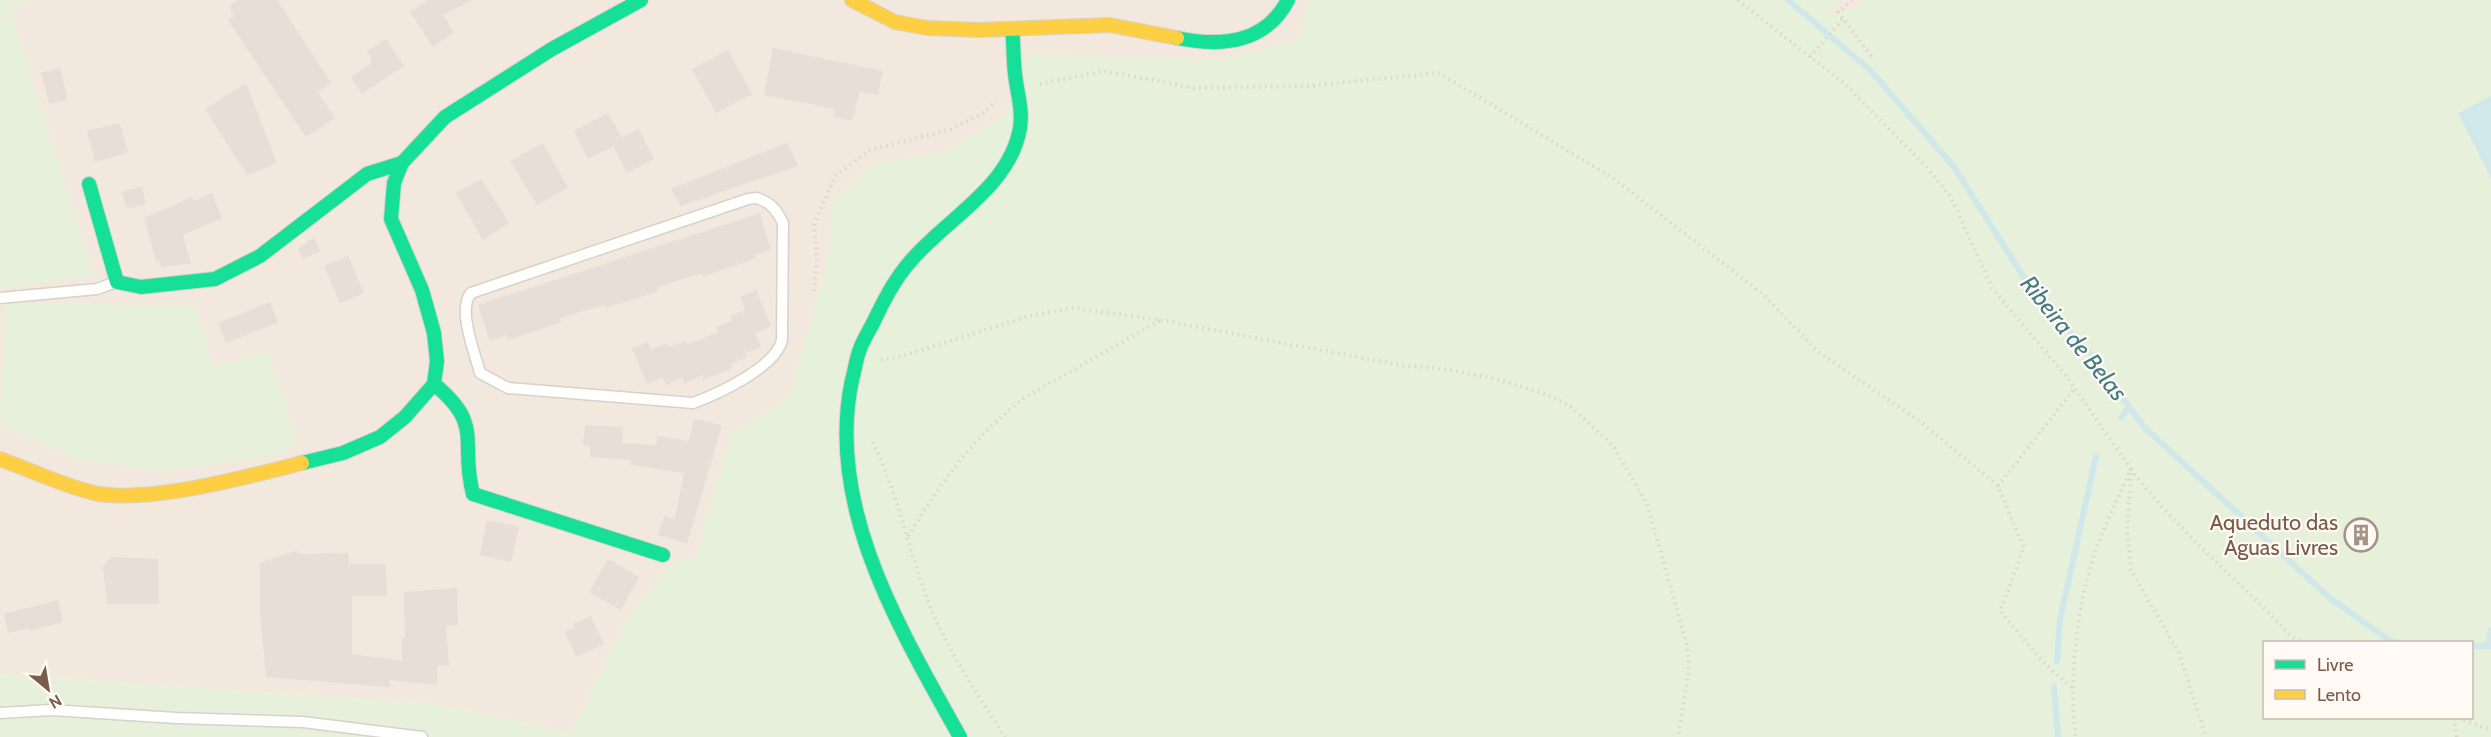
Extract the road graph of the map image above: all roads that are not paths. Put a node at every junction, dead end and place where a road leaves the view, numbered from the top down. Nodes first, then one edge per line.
1 (641, 0) edge
2 (852, 0) edge
3 (1288, 0) edge
4 (1012, 29) junction
5 (402, 163) junction
6 (89, 184) dead end
7 (117, 282) junction
8 (0, 298) edge
9 (480, 373) joint
10 (435, 384) junction
11 (0, 459) edge
12 (663, 555) dead end
13 (0, 713) edge
14 (422, 737) edge
15 (960, 737) edge

1 - 5 street
2 - 4 street
3 - 4 street
4 - 15 street
5 - 7 street
5 - 10 street
6 - 7 street
7 - 8 lane
9 - 9 lane
10 - 11 street
10 - 12 street
13 - 14 lane

